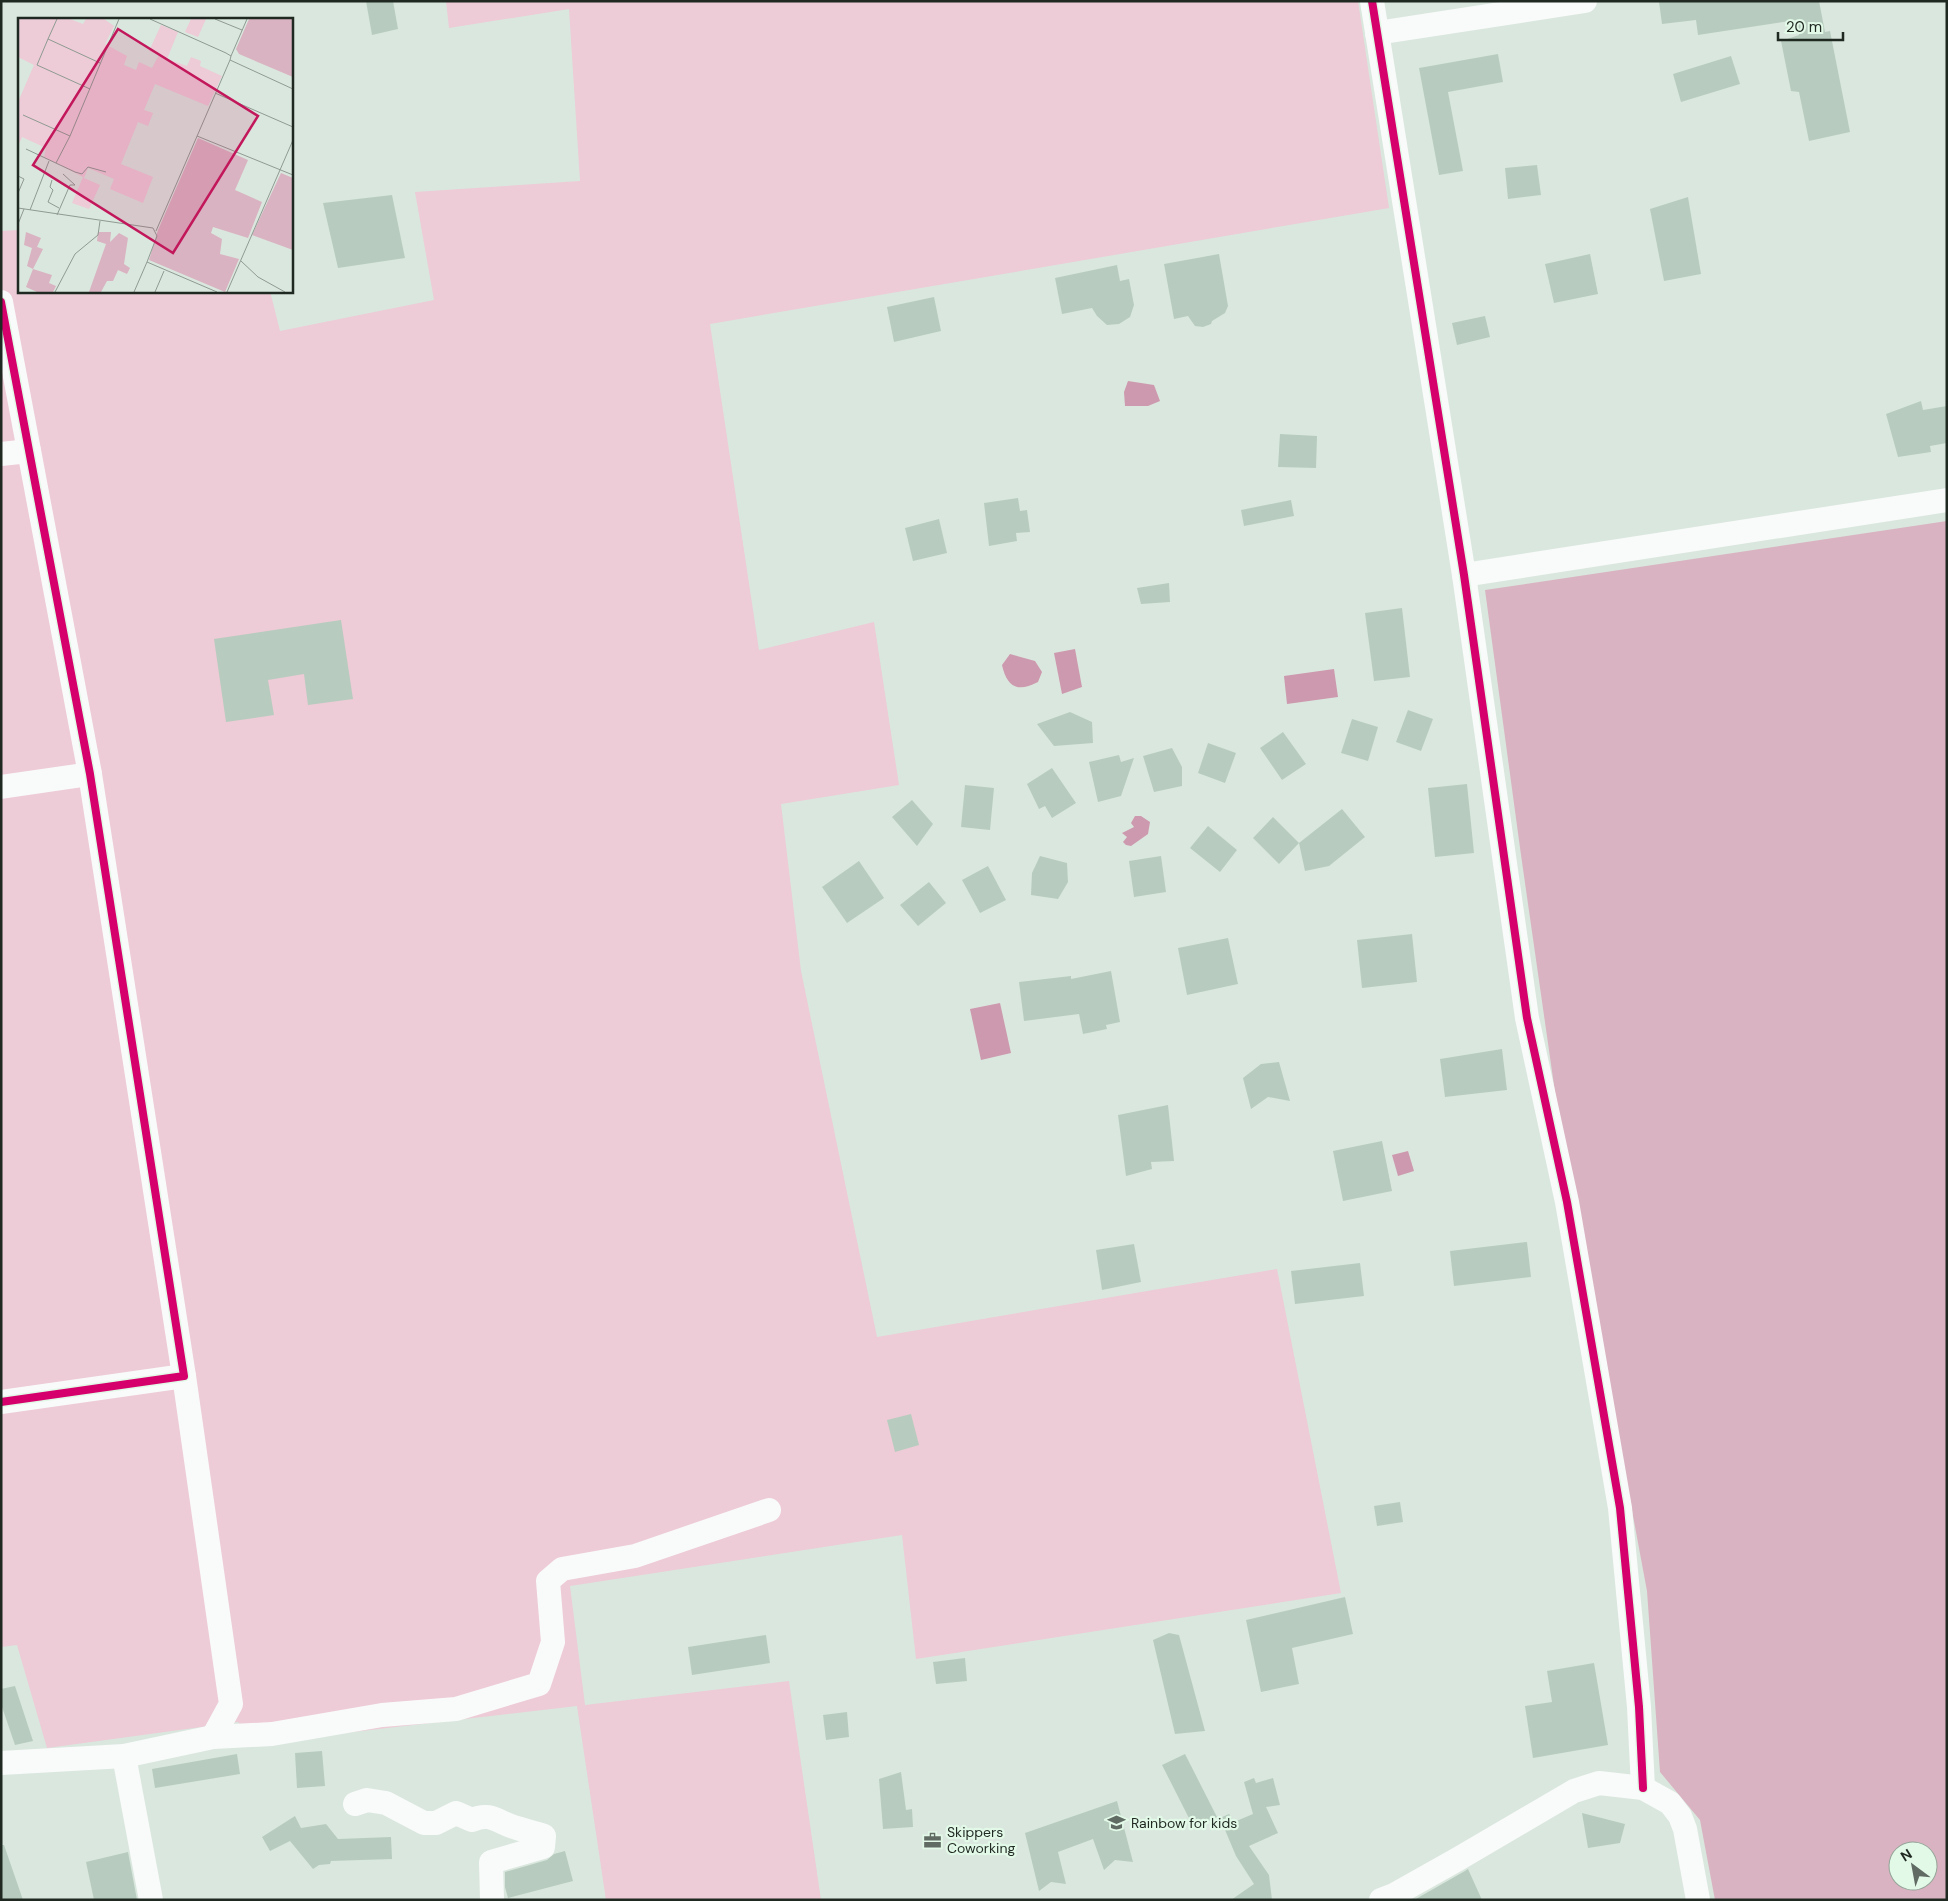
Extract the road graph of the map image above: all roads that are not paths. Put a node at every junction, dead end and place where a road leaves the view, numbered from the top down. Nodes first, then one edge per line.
1 (1372, 1) edge
2 (1585, 1) edge
3 (1376, 33) junction
4 (1, 302) edge
5 (29, 450) junction
6 (1, 454) edge
7 (1947, 500) edge
8 (1464, 575) junction
9 (90, 774) junction
10 (1, 787) edge
11 (184, 1376) junction
12 (1, 1402) edge
13 (769, 1510) dead end
14 (214, 1737) junction
15 (124, 1756) junction
16 (1, 1763) edge
17 (1643, 1788) junction
18 (355, 1804) dead end
19 (152, 1900) edge
20 (492, 1900) edge
21 (1381, 1900) edge
22 (1698, 1900) edge

1 - 3 street
2 - 3 street
3 - 8 street
4 - 5 street
5 - 6 street
5 - 9 street
7 - 8 street
8 - 17 street
9 - 10 street
9 - 11 street
11 - 12 street
11 - 14 street
13 - 14 street
14 - 15 street
15 - 16 street
15 - 19 street
17 - 21 street
17 - 22 street
18 - 20 street

